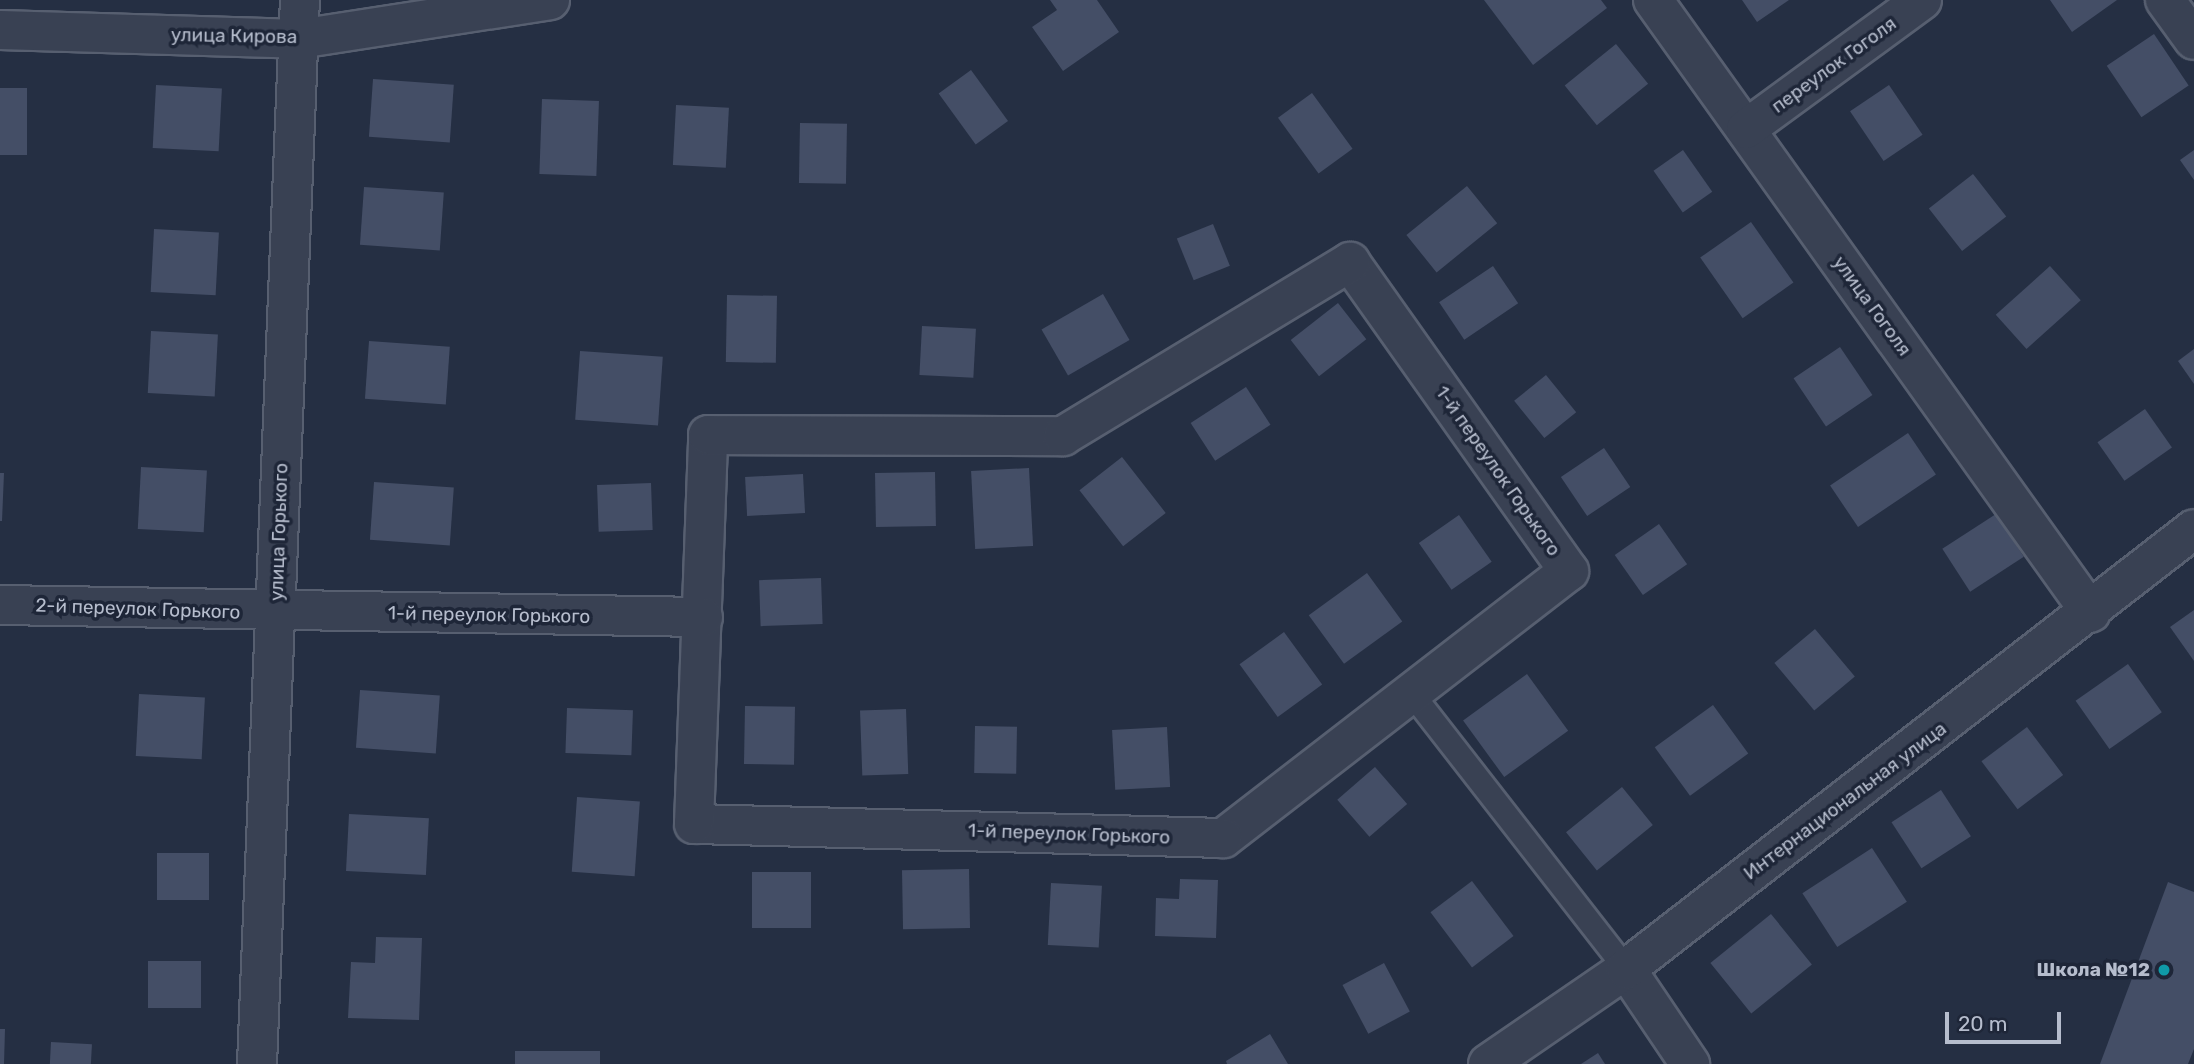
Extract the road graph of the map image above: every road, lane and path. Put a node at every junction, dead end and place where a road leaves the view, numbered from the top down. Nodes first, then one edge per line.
1 (300, 0) edge
2 (550, 0) edge
3 (1653, 0) edge
4 (1922, 0) edge
5 (2165, 0) edge
6 (0, 30) edge
7 (299, 39) junction
8 (2194, 40) edge
9 (1746, 130) junction
10 (2194, 529) edge
11 (0, 605) edge
12 (275, 612) junction
13 (2091, 613) junction
14 (703, 617) junction
15 (1412, 694) junction
16 (1626, 968) junction
17 (257, 1064) edge
18 (1489, 1064) edge
19 (1690, 1064) edge

1 - 7 street, улица Горького
2 - 7 street, улица Кирова
3 - 9 street, улица Гоголя
4 - 9 street, переулок Гоголя
5 - 8 street
6 - 7 street, улица Кирова
7 - 12 street, улица Горького
9 - 13 street, улица Гоголя
10 - 13 street, Интернациональная улица
11 - 12 street, 2-й переулок Горького
12 - 14 street, 1-й переулок Горького
12 - 17 street, улица Горького
13 - 16 street, Интернациональная улица
14 - 15 street, 1-й переулок Горького
14 - 15 street, 1-й переулок Горького
15 - 16 lane
16 - 18 street, Интернациональная улица
16 - 19 street

